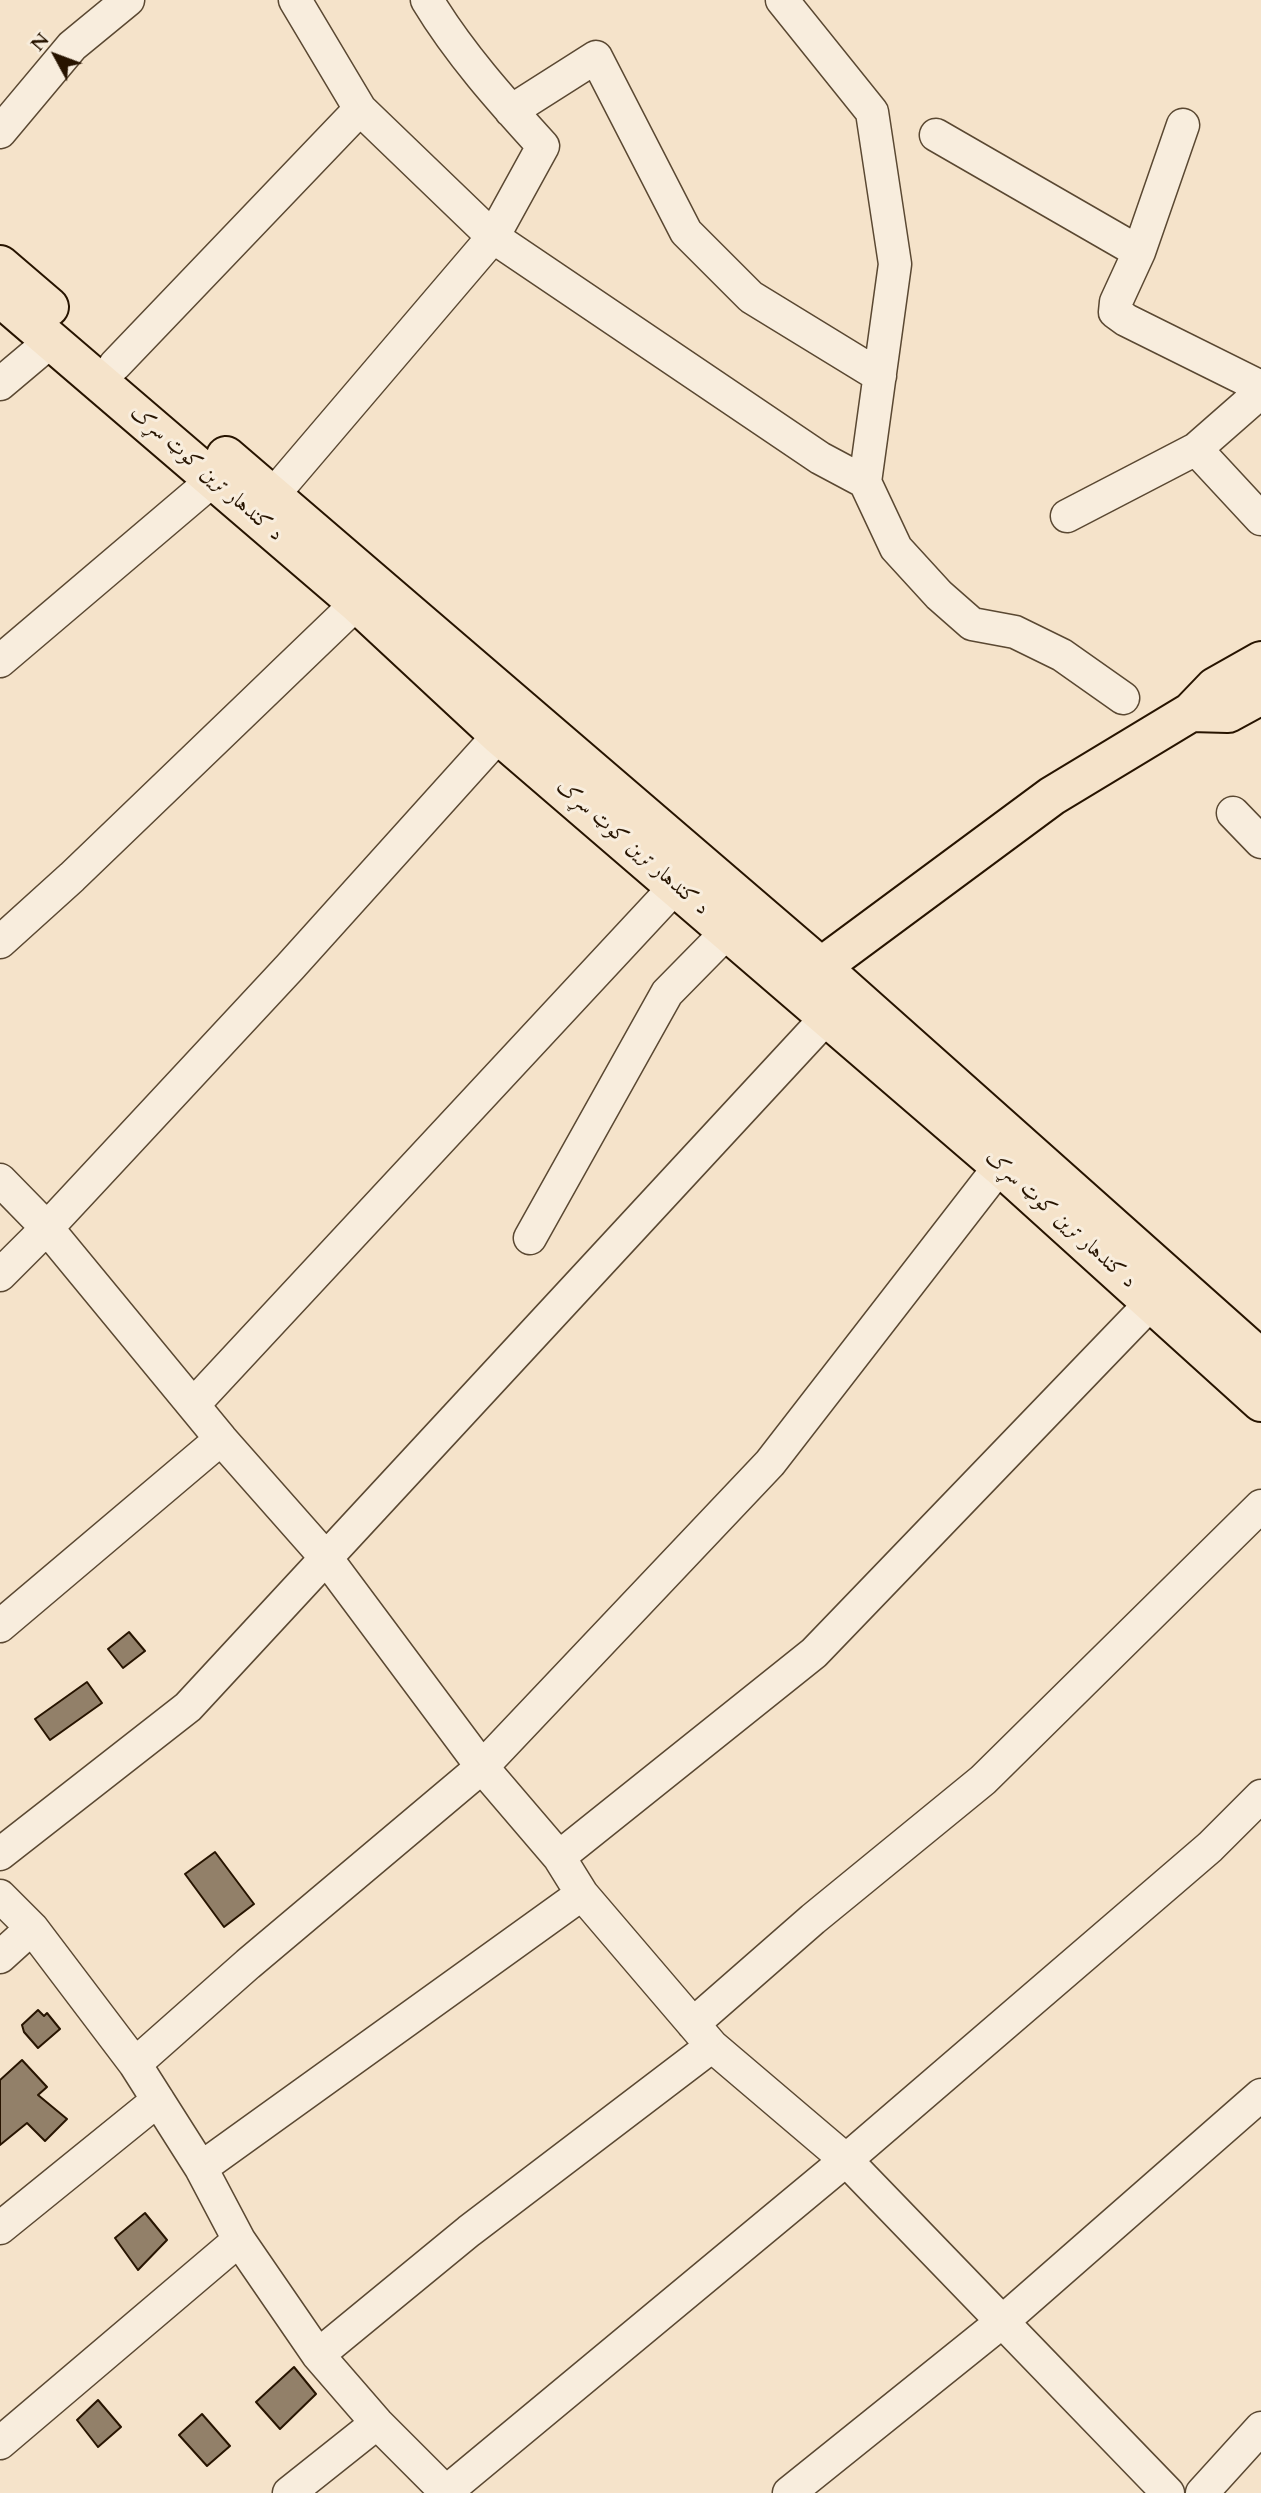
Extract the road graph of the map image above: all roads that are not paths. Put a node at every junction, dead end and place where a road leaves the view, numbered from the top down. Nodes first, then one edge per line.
1 (128, 0) edge
2 (295, 0) edge
3 (427, 0) edge
4 (782, 0) edge
5 (360, 109) junction
6 (512, 111) junction
7 (1183, 125) dead end
8 (0, 132) edge
9 (936, 135) dead end
10 (493, 237) junction
11 (1139, 251) junction
12 (0, 265) edge
13 (0, 298) edge
14 (51, 341) junction
15 (115, 365) junction
16 (880, 376) junction
17 (0, 383) edge
18 (1261, 390) edge
19 (1196, 449) junction
20 (213, 480) junction
21 (866, 482) junction
22 (272, 495) junction
23 (1067, 516) dead end
24 (1261, 519) edge
25 (358, 603) junction
26 (0, 661) edge
27 (1261, 661) edge
28 (1261, 695) edge
29 (1123, 698) dead end
30 (1191, 712) junction
31 (499, 735) junction
32 (1233, 813) dead end
33 (1261, 842) edge
34 (676, 886) junction
35 (728, 932) junction
36 (0, 942) edge
37 (808, 978) junction
38 (827, 1017) junction
39 (1000, 1166) junction
40 (0, 1180) edge
41 (47, 1228) junction
42 (530, 1238) dead end
43 (1128, 1262) junction
44 (0, 1275) edge
45 (1152, 1302) junction
46 (1261, 1359) edge
47 (1261, 1402) edge
48 (194, 1404) junction
49 (221, 1439) junction
50 (1261, 1506) edge
51 (327, 1559) junction
52 (0, 1626) edge
53 (482, 1767) junction
54 (1261, 1796) edge
55 (0, 1854) edge
56 (559, 1857) junction
57 (582, 1894) junction
58 (0, 1896) edge
59 (32, 1928) junction
60 (0, 1957) edge
61 (703, 2035) junction
62 (135, 2064) junction
63 (1261, 2095) edge
64 (158, 2100) junction
65 (846, 2160) junction
66 (201, 2168) junction
67 (0, 2228) edge
68 (239, 2240) junction
69 (1003, 2320) junction
70 (317, 2355) junction
71 (377, 2423) junction
72 (1261, 2428) edge
73 (0, 2443) edge
74 (1151, 2488) edge
75 (289, 2493) edge
76 (447, 2493) edge
77 (789, 2493) edge
78 (1202, 2493) edge

1 - 8 street
2 - 5 street
3 - 6 street
4 - 16 street
5 - 10 street
5 - 15 street
6 - 10 street
6 - 16 street
7 - 11 street
9 - 11 street
10 - 21 street
10 - 22 street
11 - 18 street
12 - 15 main road, د کندهار ترين کوټ سړک
13 - 14 main road, د کندهار ترين کوټ سړک
14 - 17 street
14 - 20 main road, د کندهار ترين کوټ سړک
15 - 22 main road, د کندهار ترين کوټ سړک
16 - 21 street
18 - 19 street
19 - 23 street
19 - 24 street
20 - 25 main road, د کندهار ترين کوټ سړک
20 - 26 street
21 - 29 street
22 - 37 main road, د کندهار ترين کوټ سړک
25 - 31 main road, د کندهار ترين کوټ سړک
25 - 36 street
27 - 30 main road
28 - 30 main road
30 - 37 main road
31 - 34 main road, د کندهار ترين کوټ سړک
31 - 41 street
32 - 33 street
34 - 35 main road, د کندهار ترين کوټ سړک
34 - 48 street
35 - 37 main road, د کندهار ترين کوټ سړک
35 - 42 street
37 - 38 main road, د کندهار ترين کوټ سړک
37 - 43 main road, د کندهار ترين کوټ سړک
38 - 39 main road, د کندهار ترين کوټ سړک
38 - 51 street
39 - 43 main road, د کندهار ترين کوټ سړک
39 - 53 street
40 - 41 street
41 - 44 street
41 - 48 street
43 - 45 main road, د کندهار ترين کوټ سړک
43 - 46 main road, د کندهار ترين کوټ سړک
45 - 47 main road, د کندهار ترين کوټ سړک
45 - 56 street
48 - 49 street
49 - 51 street
49 - 52 street
50 - 61 street
51 - 53 street
51 - 55 street
53 - 56 street
53 - 62 street
54 - 65 street
56 - 57 street
57 - 61 street
57 - 66 street
58 - 59 street
59 - 60 street
59 - 62 street
61 - 65 street
61 - 70 street
62 - 64 street
63 - 69 street
64 - 66 street
64 - 67 street
65 - 69 street
65 - 76 street
66 - 68 street
68 - 70 street
68 - 73 street
69 - 74 street
69 - 77 street
70 - 71 street
71 - 75 street
71 - 76 street
72 - 78 street

